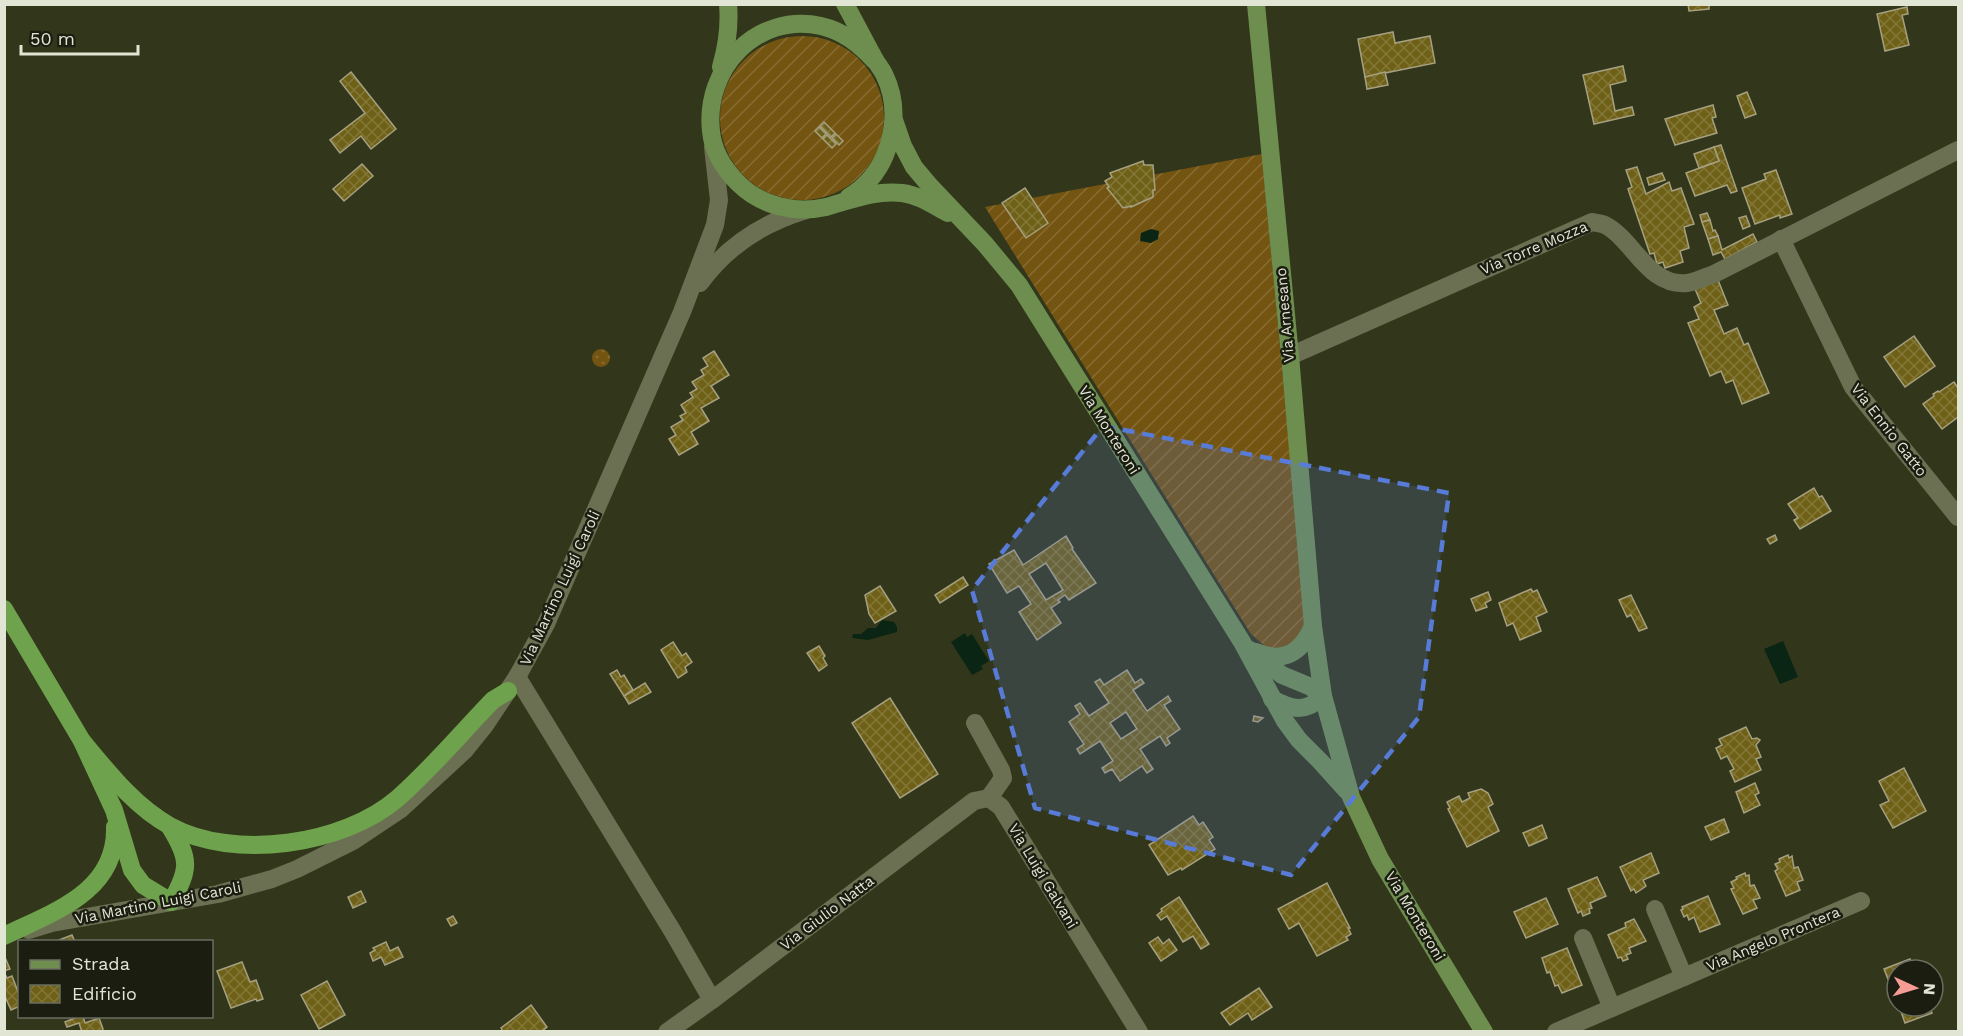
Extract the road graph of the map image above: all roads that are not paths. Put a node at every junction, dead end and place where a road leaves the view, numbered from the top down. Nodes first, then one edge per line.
1 (728, 4) edge
2 (845, 4) edge
3 (1256, 4) edge
4 (874, 60) junction
5 (716, 83) junction
6 (894, 120) junction
7 (711, 133) junction
8 (1959, 150) edge
9 (843, 201) junction
10 (809, 210) junction
11 (967, 224) junction
12 (1781, 239) junction
13 (682, 312) junction
14 (1290, 356) junction
15 (1959, 517) edge
16 (4, 609) edge
17 (1313, 626) junction
18 (1247, 647) junction
19 (513, 684) junction
20 (1323, 696) junction
21 (1272, 699) junction
22 (975, 723) dead end
23 (82, 741) junction
24 (1351, 797) junction
25 (989, 798) junction
26 (114, 810) junction
27 (171, 826) junction
28 (1862, 901) dead end
29 (171, 902) junction
30 (1655, 909) dead end
31 (4, 937) edge
32 (1583, 938) dead end
33 (1684, 977) junction
34 (712, 999) junction
35 (1612, 1008) junction
36 (667, 1032) edge
37 (1139, 1032) edge
38 (1484, 1032) edge
39 (1556, 1032) edge

1 - 5 main road
2 - 4 main road, Via Monteroni
3 - 14 main road, Via Arnesano
4 - 5 main road, Via Monteroni
4 - 6 main road, Via Monteroni
5 - 7 main road, Via Monteroni
6 - 9 main road, Via Monteroni
6 - 11 main road, Via Monteroni
7 - 10 main road, Via Monteroni
7 - 13 street, Via Martino Luigi Caroli
8 - 12 street, Via Torre Mozza
9 - 10 main road, Via Monteroni
9 - 11 main road, Via Monteroni
10 - 13 street, Via Martino Luigi Caroli
11 - 18 main road, Via Monteroni
12 - 14 street, Via Torre Mozza
12 - 15 street, Via Ennio Gatto
13 - 19 street, Via Martino Luigi Caroli
14 - 17 main road, Via Arnesano
16 - 23 highway
17 - 18 main road
17 - 20 main road, Via Monteroni
18 - 20 main road, Via Monteroni
18 - 21 main road, Via Monteroni
19 - 27 highway
19 - 29 street, Via Martino Luigi Caroli
19 - 34 street
20 - 21 main road
20 - 24 main road, Via Monteroni
21 - 24 main road, Via Monteroni
22 - 25 street
23 - 26 highway
23 - 27 highway
24 - 38 main road, Via Monteroni
25 - 34 street, Via Giulio Natta
25 - 37 street, Via Luigi Galvani
26 - 29 highway
26 - 31 highway
27 - 29 highway
28 - 33 street, Via Angelo Prontera
29 - 31 street, Via Martino Luigi Caroli
30 - 33 street
32 - 35 street
33 - 35 street, Via Angelo Prontera
34 - 36 street, Via Giulio Natta
35 - 39 street, Via Angelo Prontera

